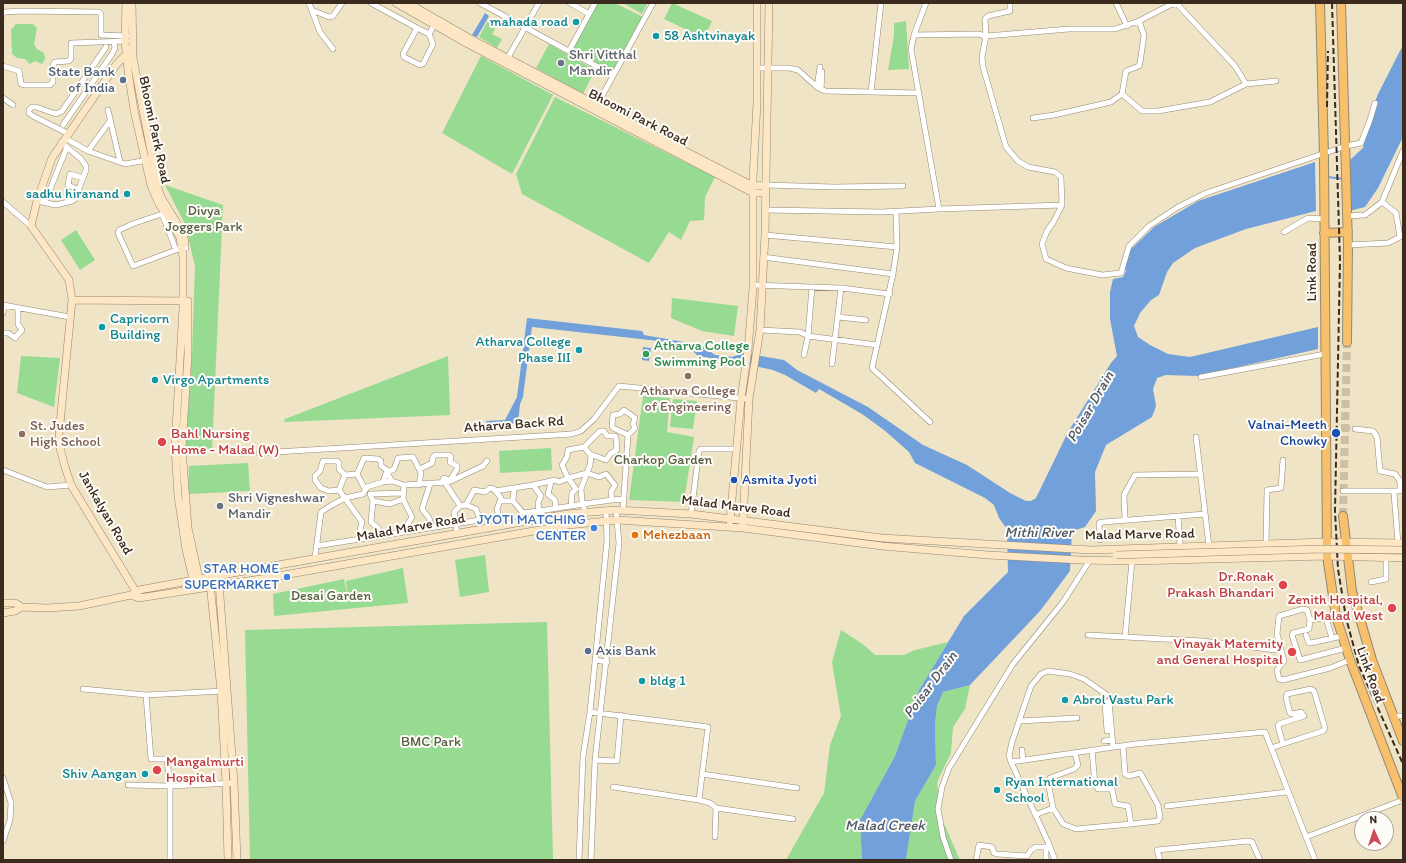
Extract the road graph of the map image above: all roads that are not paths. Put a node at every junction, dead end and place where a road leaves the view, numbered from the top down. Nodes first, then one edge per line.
1 (126, 3) edge
2 (132, 3) edge
3 (309, 3) edge
4 (342, 3) edge
5 (371, 3) edge
6 (396, 3) edge
7 (408, 3) edge
8 (480, 3) edge
9 (539, 3) edge
10 (570, 3) edge
11 (595, 3) edge
12 (653, 3) edge
13 (757, 3) edge
14 (769, 3) edge
15 (881, 3) edge
16 (926, 3) edge
17 (1010, 3) edge
18 (1116, 3) edge
19 (1178, 3) edge
20 (1320, 3) edge
21 (1341, 3) edge
22 (1168, 4) edge
23 (418, 8) edge
24 (312, 10) junction
25 (3, 14) edge
26 (589, 14) junction
27 (1139, 21) junction
28 (436, 22) junction
29 (1126, 26) junction
30 (417, 28) junction
31 (525, 28) junction
32 (429, 34) junction
33 (100, 35) junction
34 (914, 35) junction
35 (986, 36) junction
36 (129, 40) junction
37 (100, 42) junction
38 (114, 42) junction
39 (106, 47) dead end
40 (332, 49) dead end
41 (569, 51) junction
42 (127, 53) junction
43 (506, 61) junction
44 (3, 66) edge
45 (768, 67) junction
46 (757, 68) junction
47 (821, 68) dead end
48 (613, 75) junction
49 (1276, 81) dead end
50 (1246, 84) junction
51 (819, 88) junction
52 (871, 92) junction
53 (918, 92) junction
54 (1122, 94) junction
55 (3, 98) edge
56 (1375, 103) dead end
57 (13, 105) dead end
58 (596, 107) junction
59 (108, 110) dead end
60 (1033, 118) dead end
61 (110, 121) junction
62 (67, 138) junction
63 (1346, 146) junction
64 (88, 151) junction
65 (1403, 151) edge
66 (1324, 155) junction
67 (150, 160) junction
68 (120, 162) junction
69 (84, 178) junction
70 (766, 185) junction
71 (903, 186) dead end
72 (753, 189) junction
73 (78, 190) junction
74 (765, 193) junction
75 (37, 201) junction
76 (3, 202) edge
77 (45, 202) junction
78 (1382, 202) junction
79 (1062, 205) junction
80 (939, 209) junction
81 (766, 210) junction
82 (166, 212) junction
83 (896, 212) junction
84 (1348, 213) junction
85 (1324, 216) junction
86 (31, 226) junction
87 (1284, 232) dead end
88 (1348, 232) junction
89 (1324, 233) junction
90 (765, 235) junction
91 (1348, 245) junction
92 (897, 247) junction
93 (181, 249) junction
94 (763, 257) junction
95 (894, 274) junction
96 (753, 285) junction
97 (762, 285) junction
98 (812, 287) junction
99 (841, 288) junction
100 (890, 294) junction
101 (72, 300) junction
102 (186, 301) junction
103 (4, 306) edge
104 (18, 308) junction
105 (751, 309) junction
106 (761, 309) junction
107 (3, 313) edge
108 (70, 317) junction
109 (838, 317) junction
110 (866, 320) dead end
111 (760, 330) junction
112 (3, 333) edge
113 (808, 336) junction
114 (835, 340) junction
115 (1347, 342) tunnel mouth
116 (877, 345) junction
117 (1325, 354) junction
118 (804, 355) dead end
119 (832, 364) dead end
120 (1201, 377) dead end
121 (740, 399) junction
122 (749, 399) junction
123 (930, 422) dead end
124 (1355, 429) tunnel mouth
125 (1196, 437) dead end
126 (628, 439) junction
127 (617, 441) junction
128 (584, 446) junction
129 (736, 449) junction
130 (258, 453) dead end
131 (590, 454) junction
132 (1283, 460) dead end
133 (487, 461) dead end
134 (420, 469) junction
135 (3, 470) edge
136 (386, 473) junction
137 (587, 473) junction
138 (357, 474) junction
139 (1200, 474) junction
140 (345, 475) junction
141 (568, 478) junction
142 (451, 481) junction
143 (383, 482) junction
144 (392, 482) junction
145 (550, 482) junction
146 (443, 483) junction
147 (419, 484) junction
148 (430, 484) junction
149 (71, 485) junction
150 (404, 485) junction
151 (534, 485) junction
152 (364, 489) junction
153 (514, 489) junction
154 (339, 490) junction
155 (495, 491) junction
156 (1343, 491) dead end
157 (403, 493) junction
158 (1394, 494) dead end
159 (345, 498) junction
160 (403, 499) junction
161 (624, 499) junction
162 (612, 500) junction
163 (373, 501) junction
164 (501, 501) junction
165 (512, 501) junction
166 (583, 504) junction
167 (466, 505) junction
168 (460, 506) junction
169 (571, 506) junction
170 (556, 508) junction
171 (606, 510) junction
172 (620, 510) junction
173 (539, 511) junction
174 (585, 513) junction
175 (691, 514) junction
176 (1205, 514) junction
177 (1178, 516) junction
178 (1343, 516) tunnel mouth
179 (730, 518) junction
180 (480, 520) junction
181 (617, 520) junction
182 (742, 520) junction
183 (1124, 520) junction
184 (608, 521) junction
185 (456, 524) junction
186 (432, 527) junction
187 (730, 527) junction
188 (743, 528) junction
189 (407, 531) junction
190 (457, 534) junction
191 (380, 536) junction
192 (358, 539) junction
193 (1100, 540) dead end
194 (1326, 542) junction
195 (1345, 542) junction
196 (1400, 543) edge
197 (1266, 544) junction
198 (316, 546) junction
199 (1180, 546) junction
200 (1209, 546) junction
201 (1100, 550) junction
202 (1403, 550) edge
203 (1327, 556) junction
204 (1348, 556) junction
205 (1386, 557) junction
206 (315, 558) junction
207 (1403, 558) edge
208 (304, 560) junction
209 (1090, 560) junction
210 (1132, 561) junction
211 (256, 569) junction
212 (304, 571) junction
213 (218, 576) junction
214 (209, 578) junction
215 (196, 579) junction
216 (258, 580) junction
217 (1371, 582) dead end
218 (215, 586) junction
219 (199, 589) junction
220 (135, 595) junction
221 (3, 603) edge
222 (22, 607) junction
223 (3, 613) edge
224 (1336, 616) junction
225 (1326, 618) junction
226 (1310, 620) junction
227 (1088, 635) dead end
228 (1306, 635) dead end
229 (1342, 636) junction
230 (1125, 637) junction
231 (1332, 638) junction
232 (1346, 648) junction
233 (1276, 650) dead end
234 (595, 660) junction
235 (1350, 660) junction
236 (607, 662) junction
237 (83, 689) dead end
238 (224, 690) junction
239 (592, 693) junction
240 (146, 695) junction
241 (603, 695) junction
242 (1107, 695) dead end
243 (590, 712) junction
244 (601, 713) junction
245 (621, 715) junction
246 (1394, 716) junction
247 (1403, 716) edge
248 (1077, 718) dead end
249 (1020, 721) junction
250 (1107, 731) dead end
251 (1113, 740) junction
252 (1403, 741) edge
253 (1284, 744) junction
254 (1123, 746) junction
255 (1113, 747) junction
256 (1271, 748) junction
257 (1104, 749) junction
258 (1022, 750) dead end
259 (1092, 750) junction
260 (1076, 753) junction
261 (595, 760) junction
262 (1023, 760) junction
263 (1011, 762) junction
264 (702, 774) junction
265 (3, 778) edge
266 (230, 783) junction
267 (128, 785) dead end
268 (170, 786) junction
269 (613, 787) dead end
270 (797, 788) dead end
271 (1287, 792) junction
272 (1403, 799) edge
273 (699, 800) junction
274 (1167, 806) dead end
275 (716, 808) junction
276 (1053, 808) junction
277 (1035, 815) junction
278 (792, 819) dead end
279 (1131, 824) junction
280 (715, 837) dead end
281 (1306, 838) junction
282 (3, 841) edge
283 (1048, 847) junction
284 (170, 860) edge
285 (228, 860) edge
286 (237, 860) edge
287 (579, 860) edge
288 (591, 860) edge
289 (951, 860) edge
290 (976, 860) edge
291 (1046, 860) edge
292 (1055, 860) edge
293 (1160, 860) edge
294 (1260, 860) edge
295 (1315, 860) edge

1 - 36 main road
2 - 36 main road
3 - 24 street
4 - 24 street
5 - 30 street
6 - 23 main road, Bhoomi Park Road
7 - 23 main road, Bhoomi Park Road
8 - 31 street
9 - 31 street
10 - 26 street
11 - 26 street
12 - 48 street
13 - 46 main road
14 - 45 main road
15 - 52 street
16 - 34 street
17 - 35 street
18 - 29 street
19 - 22 street
19 - 50 street
20 - 66 main road, Link Road
21 - 63 main road
22 - 27 street
23 - 28 main road, Bhoomi Park Road
24 - 40 street
25 - 33 street
26 - 41 street
27 - 29 street
27 - 54 street
28 - 32 street
28 - 43 main road, Bhoomi Park Road
29 - 35 street
30 - 32 street
30 - 32 street
31 - 41 street
31 - 43 street
33 - 36 street
33 - 37 street
34 - 35 street
34 - 53 street
35 - 79 street
36 - 38 street
36 - 42 main road
36 - 67 main road
37 - 38 street
37 - 44 street
38 - 62 street
39 - 62 street
41 - 48 street
42 - 62 main road
42 - 67 main road, Bhoomi Park Road
43 - 58 main road, Bhoomi Park Road
45 - 46 street
45 - 51 street
45 - 70 main road
46 - 72 main road
47 - 51 street
48 - 58 street
49 - 50 street
50 - 54 street
51 - 52 street
52 - 53 street
53 - 80 street
54 - 60 street
55 - 57 street
56 - 63 street
58 - 72 main road, Bhoomi Park Road
59 - 61 street
61 - 64 street
61 - 68 street
62 - 64 street
62 - 69 street
62 - 75 main road
62 - 77 street
63 - 66 street
63 - 84 main road
64 - 68 street
65 - 78 street
66 - 79 street
66 - 85 main road, Link Road
67 - 68 street
67 - 82 main road
69 - 73 street
69 - 73 street
70 - 71 street
70 - 72 main road
70 - 74 main road
72 - 74 main road, Bhoomi Park Road
72 - 96 main road
73 - 77 street
74 - 81 main road
75 - 77 street
75 - 86 main road
76 - 86 street
78 - 84 street
78 - 91 street
79 - 80 street
80 - 83 street
81 - 83 street
81 - 90 main road
82 - 93 street
82 - 93 main road
82 - 93 street
83 - 92 street
84 - 88 main road
85 - 87 street
85 - 89 main road, Link Road
86 - 101 main road, Jankalyan Road
88 - 89 main road
88 - 91 main road
89 - 117 main road, Link Road
90 - 92 street
90 - 94 main road
91 - 115 main road
92 - 95 street
93 - 102 main road
94 - 95 street
94 - 97 main road
95 - 100 street
96 - 97 street
96 - 105 main road
97 - 98 street
97 - 106 main road
98 - 99 street
98 - 113 street
99 - 100 street
99 - 109 street
100 - 116 street
101 - 102 main road
101 - 108 main road, Jankalyan Road
102 - 215 main road
103 - 104 street
103 - 107 street
104 - 108 street
104 - 112 street
105 - 106 main road
105 - 121 main road
106 - 111 main road
108 - 149 main road, Jankalyan Road
109 - 110 street
109 - 114 street
111 - 113 street
111 - 122 main road
113 - 114 street
113 - 118 street
114 - 116 street
114 - 119 street
116 - 123 street
117 - 120 street
117 - 194 main road, Link Road
121 - 122 street, Atharva Back Rd
121 - 129 main road
121 - 130 street, Atharva Back Rd
122 - 182 main road
124 - 156 street
125 - 139 street
126 - 126 street
126 - 127 street
126 - 161 street
127 - 128 street
127 - 131 street
128 - 131 street
128 - 141 street
129 - 175 street
129 - 179 main road
131 - 137 street
132 - 197 street
133 - 142 street
134 - 136 street
134 - 142 street
134 - 147 street
135 - 149 street
136 - 138 street
136 - 143 street
136 - 144 street
137 - 141 street
137 - 162 street
137 - 166 street
138 - 140 street
138 - 152 street
139 - 176 street
139 - 183 street
140 - 154 street
140 - 154 street
141 - 145 street
141 - 169 street
142 - 146 street
143 - 144 street
143 - 152 street
144 - 150 street
145 - 151 street
145 - 170 street
146 - 148 street
146 - 168 street
147 - 148 street
147 - 150 street
148 - 186 street
149 - 220 main road, Jankalyan Road
150 - 157 street
151 - 153 street
151 - 173 street
152 - 159 street
153 - 155 street
153 - 165 street
154 - 159 street
155 - 164 street
155 - 167 street
157 - 160 street
157 - 163 street
158 - 196 street
159 - 192 street
159 - 198 street
160 - 163 street
160 - 189 street
161 - 162 street
161 - 172 street
162 - 166 street
163 - 191 street
164 - 165 street
164 - 180 street
165 - 173 street
166 - 169 street
166 - 174 street
167 - 168 street
167 - 180 street
168 - 185 street
169 - 170 street
170 - 173 street
171 - 172 main road, Malad Marve Road
171 - 174 main road, Malad Marve Road
171 - 184 street
172 - 175 main road, Malad Marve Road
172 - 181 street
174 - 190 main road, Malad Marve Road
175 - 179 main road, Malad Marve Road
176 - 177 street
176 - 200 street
177 - 183 street
177 - 199 street
178 - 195 main road, Link Road
179 - 182 main road, Malad Marve Road
179 - 187 main road
180 - 185 street
181 - 184 main road, Malad Marve Road
181 - 187 main road, Malad Marve Road
181 - 236 street
182 - 188 main road
182 - 201 main road, Malad Marve Road
183 - 193 street
184 - 212 main road, Malad Marve Road
184 - 234 street
185 - 186 street
185 - 190 street
186 - 189 street
187 - 188 main road, Malad Marve Road
188 - 209 main road, Malad Marve Road
189 - 191 street
190 - 206 main road, Malad Marve Road
191 - 192 street
192 - 198 street
194 - 195 main road, Malad Marve Road
194 - 197 main road, Malad Marve Road
194 - 203 main road, Link Road
195 - 196 main road, Malad Marve Road
195 - 204 main road, Link Road
197 - 200 main road, Malad Marve Road
198 - 206 street
199 - 200 main road, Malad Marve Road
199 - 201 main road, Malad Marve Road
201 - 202 main road, bridge
203 - 204 main road, Malad Marve Road
203 - 210 main road, Malad Marve Road
203 - 224 main road, Link Road
204 - 205 main road, Malad Marve Road
204 - 246 main road, Link Road
205 - 207 main road, Malad Marve Road
205 - 217 street
206 - 208 main road, Malad Marve Road
208 - 211 main road, Malad Marve Road
208 - 212 main road
209 - 210 main road, Malad Marve Road
209 - 289 street
210 - 230 street
211 - 213 main road, Malad Marve Road
211 - 216 main road
212 - 216 main road, Malad Marve Road
213 - 214 main road, Malad Marve Road
213 - 218 main road
214 - 215 main road, Malad Marve Road
214 - 218 main road
215 - 219 main road
215 - 220 main road, Malad Marve Road
216 - 218 main road, Malad Marve Road
218 - 219 main road, Malad Marve Road
218 - 238 main road
219 - 220 main road, Malad Marve Road
220 - 222 main road
221 - 222 main road
222 - 223 main road
224 - 225 street
224 - 229 main road, Link Road
225 - 226 street
225 - 231 street
226 - 232 street
226 - 235 street
227 - 230 street
228 - 231 street
229 - 231 street
229 - 232 main road, Link Road
230 - 233 street
232 - 235 main road, Link Road
234 - 236 street
234 - 239 street
235 - 272 main road, Link Road
236 - 241 street
237 - 240 street
238 - 240 street
238 - 266 main road
239 - 241 street
239 - 243 street
240 - 268 street
241 - 244 street
242 - 249 street
243 - 244 street
243 - 287 street
244 - 245 street
244 - 261 street
245 - 261 street
245 - 264 street
246 - 247 street
246 - 252 main road, Link Road
248 - 249 street
249 - 263 street
250 - 251 street
251 - 255 street
251 - 257 street
253 - 253 street
253 - 256 street
254 - 255 street
254 - 256 street
254 - 279 street
255 - 257 street
256 - 271 street
257 - 259 street
258 - 262 street
259 - 260 street
259 - 279 street
260 - 262 street
260 - 276 street
261 - 288 street
262 - 263 street
263 - 277 street
264 - 270 street
264 - 273 street
265 - 282 street
266 - 268 street
266 - 285 main road
266 - 286 main road
267 - 268 street
268 - 284 street
269 - 273 street
271 - 274 street
271 - 281 street
272 - 281 street
273 - 275 street
275 - 278 street
275 - 280 street
276 - 277 street
276 - 279 street
277 - 283 street
281 - 295 street
283 - 290 street
283 - 291 street
283 - 292 street
293 - 294 street

